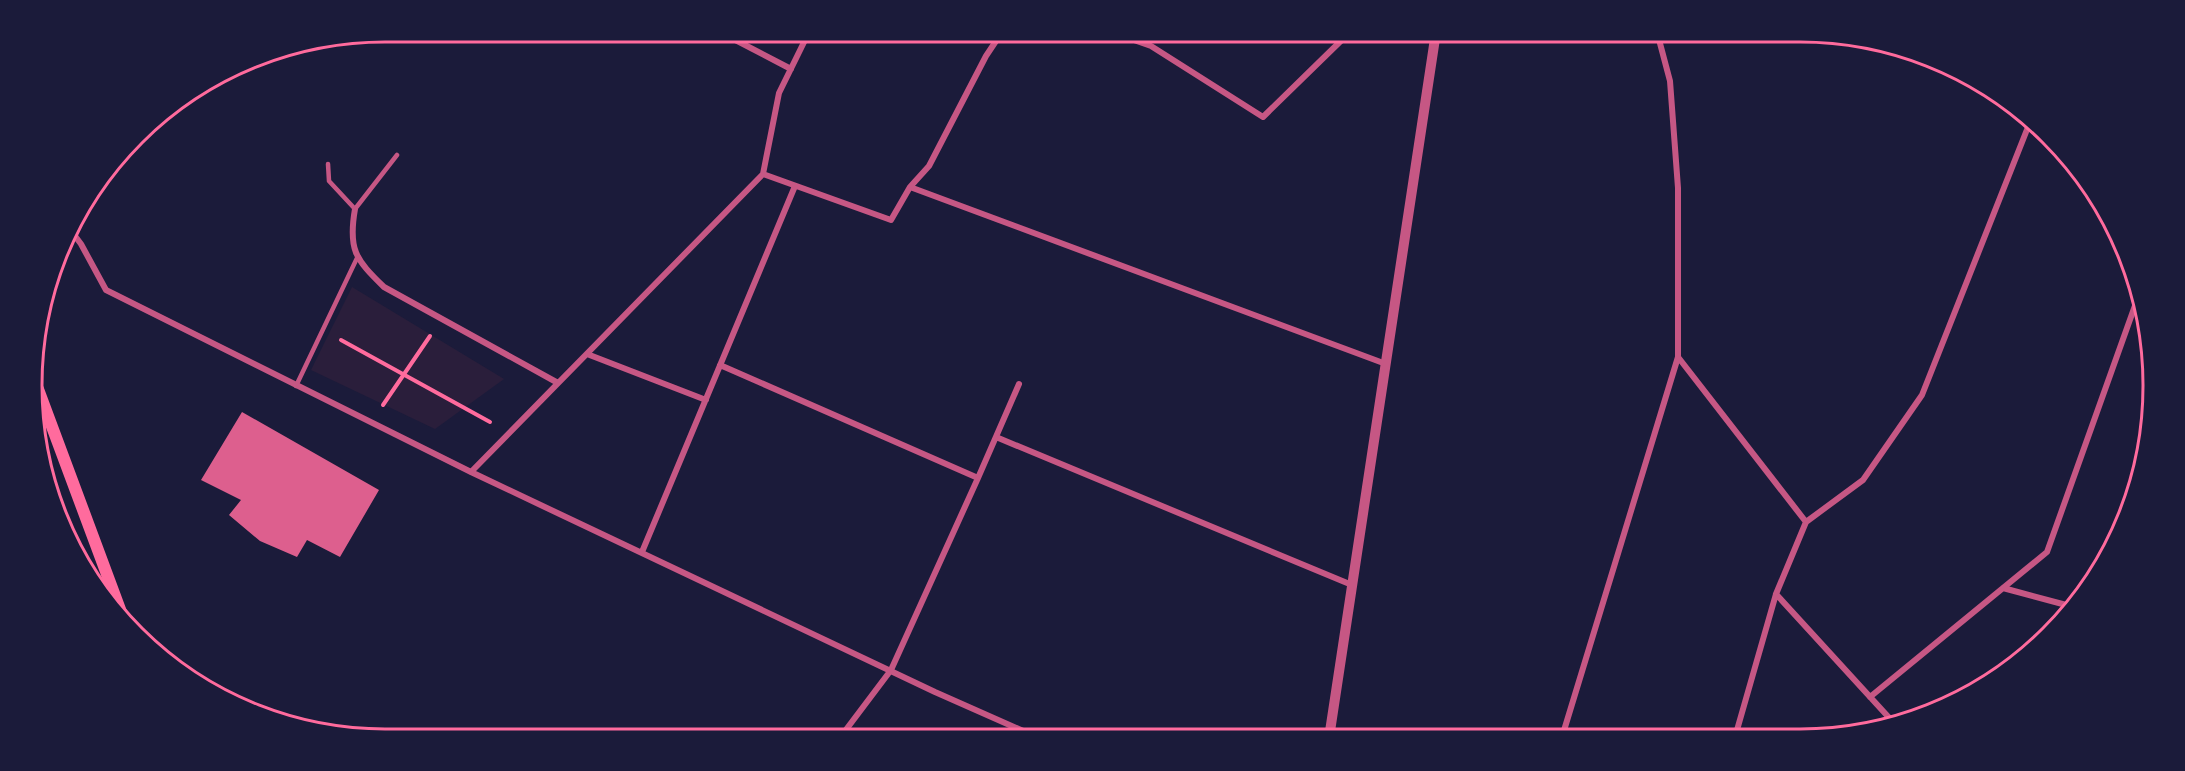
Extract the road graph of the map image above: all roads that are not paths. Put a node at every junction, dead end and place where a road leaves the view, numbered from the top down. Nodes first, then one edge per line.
1 (739, 42) edge
2 (805, 42) edge
3 (995, 42) edge
4 (1140, 42) edge
5 (1340, 42) edge
6 (1434, 42) edge
7 (1660, 42) edge
8 (791, 69) junction
9 (2027, 128) edge
10 (397, 155) dead end
11 (328, 164) dead end
12 (763, 174) junction
13 (795, 186) junction
14 (910, 187) junction
15 (355, 209) junction
16 (76, 237) edge
17 (358, 256) junction
18 (2134, 309) edge
19 (587, 354) junction
20 (1678, 357) junction
21 (1386, 364) junction
22 (720, 365) junction
23 (558, 383) junction
24 (1019, 384) dead end
25 (296, 386) junction
26 (706, 400) junction
27 (43, 402) edge
28 (996, 436) junction
29 (471, 472) junction
30 (978, 478) junction
31 (1806, 522) junction
32 (642, 552) junction
33 (1352, 585) junction
34 (2003, 588) junction
35 (1776, 594) junction
36 (116, 599) edge
37 (2064, 604) edge
38 (891, 670) junction
39 (1870, 697) junction
40 (1888, 717) edge
41 (847, 729) edge
42 (1019, 729) edge
43 (1330, 729) edge
44 (1564, 729) edge
45 (1737, 729) edge

1 - 8 street
2 - 8 street
3 - 14 street
4 - 5 street
6 - 21 street
7 - 20 street
8 - 12 street
9 - 31 street
10 - 15 lane
11 - 15 lane
12 - 13 street
12 - 19 street
13 - 14 street
13 - 22 street
14 - 21 street
15 - 17 street
16 - 25 street
17 - 23 street
17 - 25 lane
18 - 34 street
19 - 23 street
19 - 26 street
20 - 31 street
20 - 44 street
21 - 33 street
22 - 26 street
22 - 30 street
23 - 29 street
24 - 28 street
25 - 29 street
26 - 32 street
27 - 36 main road
28 - 30 street
28 - 33 street
29 - 32 street
30 - 38 street
31 - 35 street
32 - 38 street
33 - 43 street
34 - 37 street
34 - 39 street
35 - 39 street
35 - 45 street
38 - 41 street
38 - 42 street
39 - 40 street

